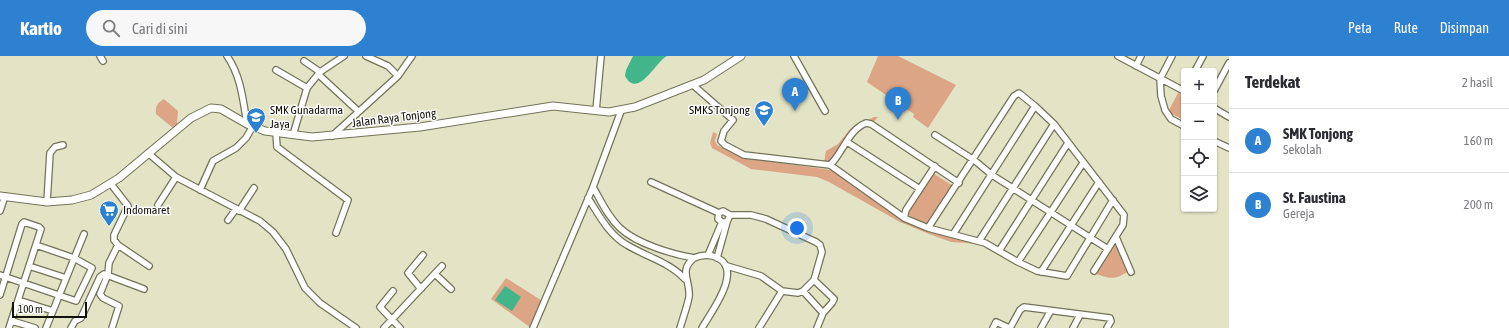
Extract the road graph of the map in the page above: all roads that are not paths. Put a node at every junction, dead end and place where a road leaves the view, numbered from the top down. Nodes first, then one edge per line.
1 (227, 56) edge
2 (344, 56) edge
3 (366, 56) edge
4 (412, 56) edge
5 (601, 56) edge
6 (741, 56) edge
7 (794, 56) edge
8 (1118, 56) edge
9 (1142, 56) edge
10 (1172, 56) edge
11 (1203, 56) edge
12 (304, 61) dead end
13 (1229, 63) edge
14 (1136, 66) junction
15 (1197, 68) edge
16 (276, 70) dead end
17 (319, 73) junction
18 (398, 76) junction
19 (1160, 79) junction
20 (693, 85) junction
21 (1217, 85) edge
22 (306, 88) junction
23 (1181, 90) edge
24 (1035, 106) junction
25 (1217, 110) edge
26 (358, 111) junction
27 (596, 111) junction
28 (620, 111) junction
29 (825, 111) dead end
30 (1229, 117) edge
31 (1054, 124) junction
32 (1181, 124) edge
33 (250, 125) junction
34 (276, 133) junction
35 (292, 135) junction
36 (935, 135) dead end
37 (332, 136) junction
38 (847, 142) junction
39 (1217, 142) edge
40 (1068, 143) junction
41 (63, 145) dead end
42 (1229, 148) edge
43 (148, 153) junction
44 (974, 160) junction
45 (1083, 162) junction
46 (830, 165) junction
47 (934, 166) junction
48 (992, 175) junction
49 (176, 177) junction
50 (651, 182) dead end
51 (1099, 182) junction
52 (959, 183) junction
53 (111, 184) junction
54 (593, 186) junction
55 (1013, 187) junction
56 (254, 188) dead end
57 (920, 189) junction
58 (200, 190) junction
59 (2, 196) edge
60 (588, 198) junction
61 (1031, 200) junction
62 (1113, 200) junction
63 (48, 202) junction
64 (158, 205) dead end
65 (238, 210) junction
66 (0, 211) edge
67 (1052, 212) junction
68 (719, 213) junction
69 (730, 215) junction
70 (903, 217) junction
71 (228, 220) dead end
72 (725, 222) junction
73 (1072, 224) junction
74 (928, 228) junction
75 (336, 233) dead end
76 (954, 233) junction
77 (84, 234) dead end
78 (1091, 237) junction
79 (1116, 237) junction
80 (979, 241) junction
81 (36, 245) junction
82 (118, 245) junction
83 (1108, 249) junction
84 (999, 251) junction
85 (423, 254) dead end
86 (708, 255) junction
87 (74, 258) junction
88 (694, 258) junction
89 (717, 258) junction
90 (1018, 262) junction
91 (29, 266) junction
92 (149, 266) dead end
93 (442, 266) dead end
94 (727, 266) junction
95 (1041, 272) junction
96 (1094, 272) dead end
97 (1131, 272) dead end
98 (108, 274) junction
99 (435, 274) junction
100 (3, 276) edge
101 (66, 278) junction
102 (686, 279) junction
103 (814, 280) junction
104 (24, 282) junction
105 (144, 288) dead end
106 (421, 289) junction
107 (450, 289) dead end
108 (393, 291) dead end
109 (782, 291) junction
110 (803, 291) junction
111 (0, 295) edge
112 (60, 296) junction
113 (18, 300) junction
114 (53, 311) junction
115 (1050, 312) junction
116 (823, 313) junction
117 (1080, 315) junction
118 (392, 320) junction
119 (12, 321) junction
120 (9, 328) edge
121 (35, 328) edge
122 (46, 328) edge
123 (71, 328) edge
124 (112, 328) edge
125 (356, 328) edge
126 (384, 328) edge
127 (400, 328) edge
128 (533, 328) edge
129 (680, 328) edge
130 (702, 328) edge
131 (759, 328) edge
132 (817, 328) edge
133 (993, 328) edge
134 (1010, 328) edge
135 (1041, 328) edge
136 (1073, 328) edge
137 (1107, 328) edge

1 - 33 street
2 - 17 street
3 - 18 street
4 - 18 street
5 - 27 street
6 - 20 main road, Jalan Raya Tonjong
7 - 29 street
8 - 14 street
9 - 14 street
10 - 19 street
11 - 15 street
12 - 17 street
13 - 21 street
14 - 19 street
16 - 22 street
17 - 22 street
17 - 26 street
18 - 26 street
19 - 23 street
19 - 32 street
20 - 28 main road, Jalan Raya Tonjong
20 - 46 street
22 - 35 street
24 - 31 street
24 - 44 street
24 - 48 street
25 - 30 street
26 - 37 street
27 - 28 main road, Jalan Raya Tonjong
27 - 37 main road, Jalan Raya Tonjong
28 - 54 street
31 - 40 street
31 - 55 street
33 - 34 main road, Jalan Raya Tonjong
33 - 43 main road, Jalan Raya Tonjong
33 - 58 street
34 - 35 main road, Jalan Raya Tonjong
34 - 75 street
35 - 37 main road, Jalan Raya Tonjong
36 - 44 street
38 - 46 street
38 - 47 street
38 - 57 street
39 - 42 street
40 - 45 street
40 - 61 street
41 - 63 street
43 - 49 street
43 - 53 main road, Jalan Raya Tonjong
44 - 48 street
44 - 52 street
45 - 51 street
45 - 67 street
46 - 70 street
47 - 52 street
47 - 57 street
48 - 55 street
48 - 76 street
49 - 58 street
49 - 64 street
50 - 68 street
51 - 62 street
51 - 73 street
52 - 74 street
53 - 63 main road, Jalan Raya Tonjong
53 - 82 street
54 - 60 street
54 - 88 street
55 - 61 street
55 - 80 street
56 - 65 street
57 - 70 street
58 - 65 street
59 - 63 main road, Jalan Raya Tonjong
59 - 66 street
60 - 102 street
60 - 128 street
61 - 67 street
61 - 84 street
62 - 78 street
62 - 79 street
65 - 71 street
65 - 125 street
67 - 73 street
67 - 90 street
68 - 69 street
68 - 72 street
69 - 72 street
69 - 103 street
70 - 74 street
72 - 86 street
72 - 89 street
73 - 78 street
73 - 95 street
74 - 76 street
76 - 80 street
77 - 87 street
78 - 83 street
78 - 95 street
79 - 83 street
79 - 97 street
80 - 84 street
81 - 87 street
81 - 91 street
81 - 100 street
82 - 92 street
82 - 98 street
83 - 96 street
84 - 90 street
85 - 106 street
86 - 88 street
86 - 89 street
87 - 101 street
87 - 112 street
88 - 102 street
89 - 94 street
90 - 95 street
91 - 101 street
91 - 104 street
93 - 99 street
94 - 109 street
94 - 130 street
98 - 105 street
98 - 123 street
98 - 124 street
99 - 106 street
99 - 107 street
100 - 104 street
100 - 111 street
101 - 112 street
102 - 129 street
103 - 110 street
103 - 116 street
104 - 112 street
104 - 113 street
106 - 118 street
108 - 118 street
109 - 110 street
109 - 131 street
110 - 116 street
112 - 114 street
113 - 114 street
113 - 119 street
114 - 122 street
115 - 117 street
115 - 134 street
115 - 135 street
116 - 132 street
117 - 136 street
117 - 137 street
118 - 126 street
118 - 127 street
119 - 120 street
119 - 121 street
133 - 134 street

